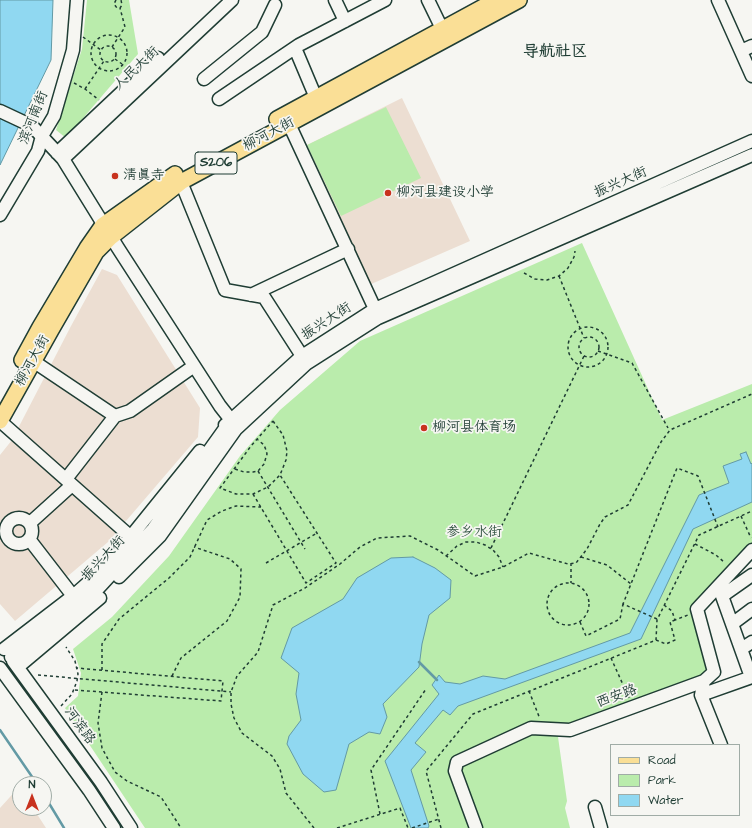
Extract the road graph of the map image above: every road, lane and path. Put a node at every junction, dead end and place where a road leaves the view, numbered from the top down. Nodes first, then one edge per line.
1 (77, 0) edge
2 (116, 0) edge
3 (121, 0) edge
4 (220, 0) edge
5 (232, 0) edge
6 (334, 0) edge
7 (385, 0) edge
8 (428, 0) edge
9 (496, 0) edge
10 (519, 0) edge
11 (718, 0) edge
12 (277, 2) edge
13 (120, 8) junction
14 (345, 21) junction
15 (75, 32) junction
16 (445, 34) junction
17 (118, 38) junction
18 (94, 44) junction
19 (112, 47) junction
20 (295, 48) junction
21 (747, 49) edge
22 (101, 50) junction
23 (115, 59) junction
24 (104, 61) junction
25 (122, 64) junction
26 (99, 68) junction
27 (752, 76) edge
28 (65, 78) junction
29 (204, 79) dead end
30 (85, 89) junction
31 (219, 99) dead end
32 (318, 103) junction
33 (107, 106) junction
34 (0, 110) edge
35 (289, 124) junction
36 (42, 136) junction
37 (752, 141) edge
38 (752, 155) edge
39 (60, 156) junction
40 (181, 182) junction
41 (0, 215) edge
42 (107, 231) junction
43 (348, 249) junction
44 (575, 251) dead end
45 (524, 273) dead end
46 (559, 276) junction
47 (252, 295) junction
48 (375, 309) junction
49 (580, 328) junction
50 (584, 338) junction
51 (598, 351) junction
52 (607, 354) junction
53 (302, 356) junction
54 (584, 356) junction
55 (33, 361) junction
56 (580, 365) junction
57 (194, 366) junction
58 (752, 394) edge
59 (0, 402) edge
60 (115, 416) junction
61 (231, 420) junction
62 (0, 421) edge
63 (668, 428) dead end
64 (257, 438) junction
65 (235, 469) junction
66 (258, 471) junction
67 (280, 475) junction
68 (69, 482) junction
69 (268, 488) junction
70 (253, 494) junction
71 (261, 508) junction
72 (752, 512) edge
73 (741, 516) junction
74 (4, 520) edge
75 (30, 523) junction
76 (718, 527) junction
77 (317, 533) junction
78 (131, 537) junction
79 (752, 538) edge
80 (4, 539) edge
81 (28, 539) junction
82 (301, 543) junction
83 (695, 544) junction
84 (194, 547) junction
85 (492, 548) junction
86 (305, 549) dead end
87 (752, 550) edge
88 (287, 551) junction
89 (446, 556) junction
90 (581, 557) junction
91 (266, 563) dead end
92 (571, 563) junction
93 (728, 566) dead end
94 (503, 567) junction
95 (752, 575) edge
96 (571, 583) junction
97 (631, 584) junction
98 (73, 596) junction
99 (623, 604) junction
100 (664, 605) junction
101 (752, 609) edge
102 (691, 614) dead end
103 (657, 619) junction
104 (675, 620) junction
105 (580, 622) junction
106 (732, 624) junction
107 (656, 640) junction
108 (752, 642) edge
109 (66, 647) dead end
110 (5, 649) edge
111 (741, 649) junction
112 (611, 658) junction
113 (18, 667) junction
114 (0, 668) edge
115 (77, 668) junction
116 (102, 670) junction
117 (38, 675) dead end
118 (172, 676) junction
119 (751, 677) edge
120 (78, 679) junction
121 (704, 681) junction
122 (426, 689) dead end
123 (75, 690) junction
124 (222, 691) junction
125 (529, 691) junction
126 (102, 692) junction
127 (231, 692) junction
128 (701, 696) junction
129 (631, 702) dead end
130 (61, 706) dead end
131 (540, 719) dead end
132 (721, 744) edge
133 (595, 807) dead end
134 (380, 814) junction
135 (439, 820) junction
136 (114, 828) edge
137 (131, 828) edge
138 (181, 828) edge
139 (314, 828) edge
140 (337, 828) edge
141 (408, 828) edge
142 (412, 828) edge
143 (441, 828) edge
144 (476, 828) edge
145 (601, 828) edge

1 - 15 street, 滨河南街
2 - 13 path
3 - 13 path
4 - 33 street, 人民大街
5 - 39 street, 人民大街
6 - 14 street
7 - 14 street
8 - 16 street
9 - 16 main road, 柳河大街 / S206
10 - 16 main road, 柳河大街 / S206
11 - 21 street
12 - 29 street
13 - 17 path
14 - 20 street
15 - 18 path
15 - 28 street, 滨河南街
16 - 32 main road, 柳河大街 / S206
17 - 18 path
17 - 19 path
17 - 25 path
18 - 22 path
18 - 26 path
19 - 22 path
19 - 23 path
20 - 31 street
20 - 32 street
21 - 27 street
22 - 24 path
23 - 24 path
23 - 25 path
24 - 26 path
25 - 26 path
26 - 30 path
28 - 30 path
28 - 36 street, 滨河南街
30 - 33 path
32 - 35 main road, 柳河大街 / S206
32 - 42 main road, 柳河大街 / S206
33 - 39 street, 人民大街
34 - 36 street
35 - 40 main road, 柳河大街 / S206
35 - 43 street
36 - 39 street
36 - 41 street, 滨河南街
37 - 48 street, 振兴大街
38 - 113 street, 振兴大街
39 - 42 street
40 - 42 main road, 柳河大街 / S206
40 - 47 street
42 - 55 main road, 柳河大街 / S206
42 - 57 street
42 - 59 main road, 柳河大街 / S206
43 - 47 street
43 - 48 street
44 - 46 path
45 - 46 path
46 - 49 path
47 - 53 street
48 - 53 street, 振兴大街
49 - 50 path
49 - 52 path
49 - 56 path
50 - 51 path
50 - 54 path
51 - 52 path
51 - 54 path
52 - 56 path
52 - 63 path
53 - 61 street, 振兴大街
54 - 56 path
55 - 60 street
55 - 62 main road, 柳河大街 / S206
56 - 85 path
57 - 60 street
57 - 61 street
58 - 90 path
60 - 68 street
61 - 78 street
61 - 110 street, 振兴大街
62 - 68 street
64 - 65 path
64 - 66 path
64 - 67 path
65 - 66 path
65 - 70 path
66 - 69 path
67 - 69 path
67 - 77 path
68 - 75 street
68 - 78 street
69 - 70 path
69 - 82 path
70 - 71 path
71 - 84 path
71 - 88 path
72 - 73 path
73 - 76 path
73 - 79 path
74 - 75 street
74 - 80 street
75 - 81 street
76 - 83 path
76 - 97 path
77 - 82 path
77 - 88 path
78 - 98 street
80 - 81 street
81 - 98 street
82 - 86 path
82 - 88 path
83 - 93 path
83 - 100 path
84 - 116 path
84 - 118 path
85 - 89 path
85 - 94 path
87 - 121 street
88 - 91 path
89 - 94 path
89 - 127 path
90 - 92 path
90 - 97 path
92 - 94 path
92 - 96 path
95 - 106 street
96 - 105 path
96 - 105 path
97 - 99 path
98 - 110 street
99 - 103 path
99 - 105 path
100 - 103 path
100 - 104 path
101 - 106 street
102 - 104 path
103 - 107 path
104 - 107 path
106 - 111 street
107 - 112 path
108 - 111 street
109 - 115 path
110 - 113 street, 河滨路
111 - 119 street
112 - 125 path
112 - 129 path
113 - 137 street, 河滨路
114 - 136 street
115 - 116 path
115 - 120 path
116 - 118 path
117 - 120 path
118 - 124 path
119 - 128 street
120 - 123 path
120 - 124 path
121 - 128 street
121 - 144 street, 西安路
122 - 134 path
123 - 126 path
123 - 130 path
124 - 126 path
124 - 127 path
125 - 131 path
125 - 135 path
126 - 138 path
127 - 139 path
128 - 132 street
133 - 145 street
134 - 140 path
134 - 141 path
135 - 142 path
135 - 143 path

